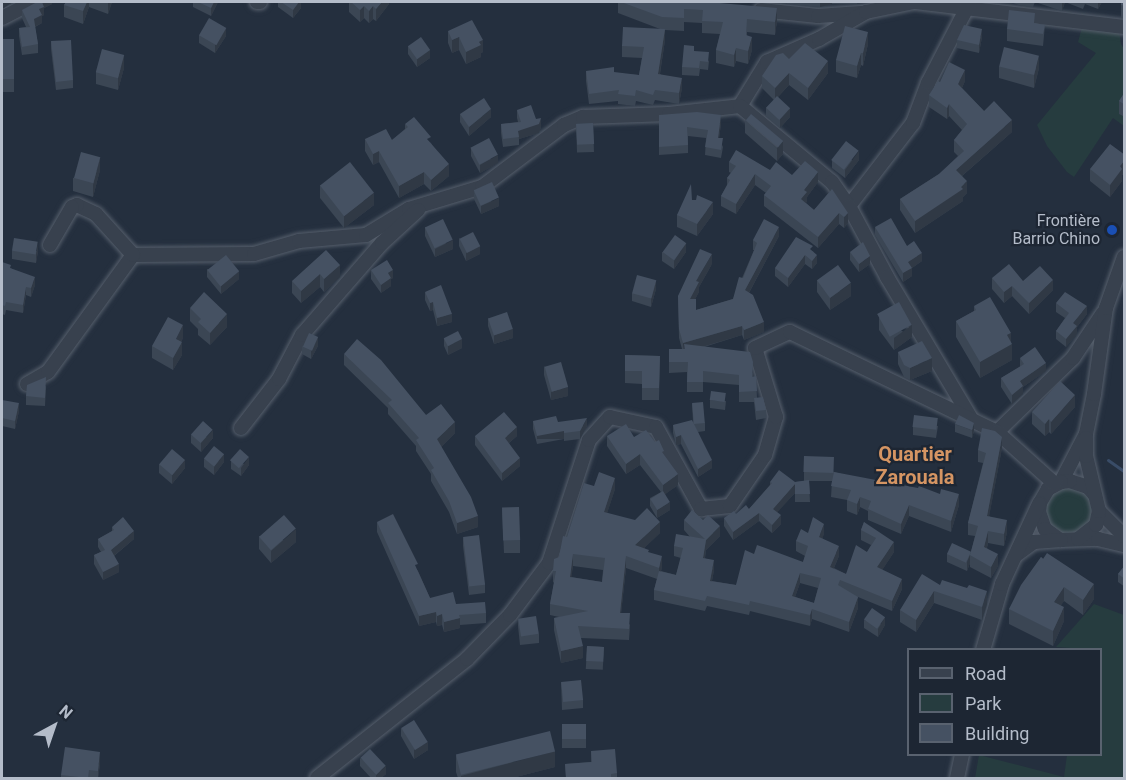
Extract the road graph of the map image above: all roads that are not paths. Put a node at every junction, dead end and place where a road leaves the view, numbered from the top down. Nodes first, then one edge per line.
1 (33, 2) edge
2 (969, 4) edge
3 (749, 9) edge
4 (866, 12) junction
5 (2, 18) edge
6 (1125, 27) edge
7 (740, 106) junction
8 (426, 202) junction
9 (849, 206) junction
10 (50, 245) dead end
11 (133, 255) junction
12 (1125, 257) edge
13 (1106, 308) junction
14 (27, 384) edge
15 (970, 417) junction
16 (241, 428) dead end
17 (997, 432) junction
18 (1086, 434) junction
19 (1058, 483) junction
20 (1094, 494) junction
21 (1040, 503) junction
22 (1099, 511) junction
23 (1125, 536) edge
24 (1074, 540) junction
25 (1125, 545) edge
26 (1014, 556) junction
27 (984, 648) edge
28 (962, 756) edge
29 (317, 778) edge
30 (957, 778) edge

1 - 5 street
2 - 4 street
2 - 6 street
2 - 9 street
3 - 4 street
4 - 7 street
7 - 8 street
7 - 9 street
8 - 11 street
8 - 16 street
9 - 15 street
10 - 11 street
11 - 14 street
12 - 13 street
13 - 17 street
13 - 18 street
15 - 17 street
15 - 29 street
17 - 19 street
18 - 19 street
18 - 20 street
19 - 20 street
19 - 21 street
20 - 22 street
21 - 24 street
21 - 26 street
22 - 23 street
22 - 24 street
24 - 25 street
24 - 26 street
26 - 27 street
28 - 30 street

